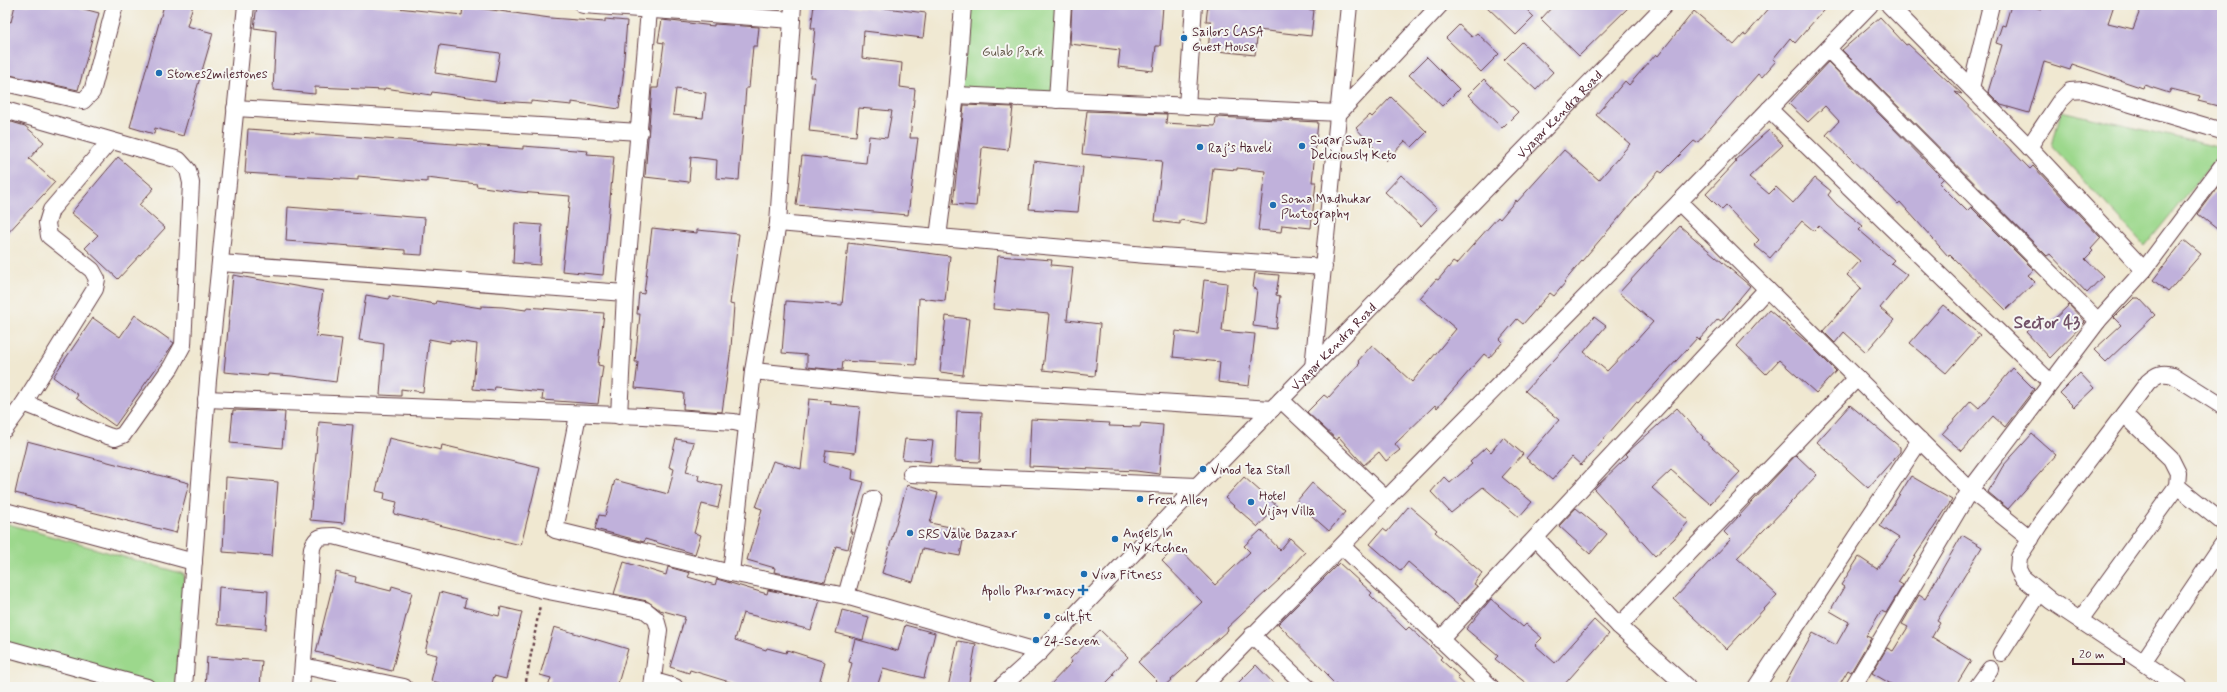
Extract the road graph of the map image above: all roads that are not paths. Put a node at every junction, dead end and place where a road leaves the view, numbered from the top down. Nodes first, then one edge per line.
1 (115, 5) edge
2 (246, 5) edge
3 (584, 5) edge
4 (963, 5) edge
5 (1063, 5) edge
6 (1194, 5) edge
7 (1349, 5) edge
8 (1440, 5) edge
9 (1665, 5) edge
10 (1870, 5) edge
11 (1889, 5) edge
12 (1991, 5) edge
13 (649, 10) junction
14 (793, 13) edge
15 (1828, 48) junction
16 (5, 83) edge
17 (1971, 88) junction
18 (956, 94) junction
19 (1057, 100) junction
20 (1188, 106) junction
21 (235, 108) junction
22 (1769, 109) junction
23 (5, 110) edge
24 (1339, 114) junction
25 (640, 132) junction
26 (2222, 132) edge
27 (110, 141) junction
28 (2029, 147) junction
29 (2222, 166) edge
30 (1679, 202) junction
31 (778, 223) junction
32 (938, 237) junction
33 (220, 264) junction
34 (1324, 266) junction
35 (2144, 270) junction
36 (1767, 289) junction
37 (625, 293) junction
38 (2098, 321) junction
39 (1313, 368) junction
40 (753, 371) junction
41 (1857, 378) junction
42 (2051, 383) junction
43 (206, 399) junction
44 (24, 403) junction
45 (1277, 405) junction
46 (2222, 406) edge
47 (2124, 414) junction
48 (578, 415) junction
49 (618, 416) junction
50 (747, 425) junction
51 (5, 429) edge
52 (1920, 440) junction
53 (911, 474) dead end
54 (1197, 486) junction
55 (2177, 486) junction
56 (1970, 490) junction
57 (873, 499) dead end
58 (1386, 499) junction
59 (5, 511) edge
60 (2222, 522) edge
61 (1536, 538) junction
62 (2031, 539) junction
63 (2222, 545) edge
64 (1343, 547) junction
65 (194, 562) junction
66 (731, 573) junction
67 (2040, 592) junction
68 (846, 596) junction
69 (2080, 620) junction
70 (1619, 626) junction
71 (1252, 635) junction
72 (1440, 640) junction
73 (5, 648) edge
74 (1040, 652) junction
75 (2002, 653) dead end
76 (2143, 662) junction
77 (303, 666) junction
78 (1990, 669) dead end
79 (653, 684) edge
80 (147, 687) edge
81 (184, 687) edge
82 (301, 687) edge
83 (404, 687) edge
84 (675, 687) edge
85 (1001, 687) edge
86 (1203, 687) edge
87 (1307, 687) edge
88 (1491, 687) edge
89 (1687, 687) edge
90 (1756, 687) edge
91 (1853, 687) edge
92 (1977, 687) edge
93 (2180, 687) edge

1 - 16 street
2 - 21 street
3 - 13 street
4 - 18 street
5 - 19 street
6 - 20 street
7 - 24 street
8 - 24 street
9 - 39 street, Vyapar Kendra Road
10 - 15 street
11 - 17 street
12 - 17 street
13 - 14 street
13 - 25 street
14 - 31 street
15 - 22 street
15 - 38 street
17 - 28 street
18 - 19 street
18 - 32 street
19 - 20 street
20 - 24 street
21 - 25 street
21 - 33 street
22 - 30 street
22 - 42 street
23 - 27 street
24 - 34 street
25 - 37 street
26 - 28 street
27 - 44 street
27 - 44 street
28 - 35 street
29 - 35 street
30 - 36 street
30 - 58 street
31 - 32 street
31 - 40 street
32 - 34 street
33 - 37 street
33 - 43 street
34 - 39 street
35 - 38 street
36 - 41 street
36 - 61 street
37 - 49 street
38 - 42 street
39 - 45 street, Vyapar Kendra Road
40 - 45 street
40 - 50 street
41 - 52 street
41 - 70 street
42 - 56 street
43 - 48 street
43 - 65 street
44 - 51 street
45 - 54 street, Vyapar Kendra Road
45 - 58 street
46 - 47 street
47 - 55 street
47 - 62 street
48 - 49 street
48 - 66 street
49 - 50 street
50 - 66 street
52 - 56 street
52 - 90 street
53 - 54 street
54 - 74 street, Vyapar Kendra Road
55 - 60 street
55 - 69 street
56 - 62 street
56 - 91 street
57 - 68 street
58 - 64 street
59 - 65 street
61 - 70 street
61 - 72 street
62 - 67 street
63 - 76 street
64 - 71 street
64 - 72 street
65 - 81 street
66 - 68 street
67 - 69 street
67 - 75 street
68 - 74 street
69 - 76 street
70 - 89 street
71 - 86 street
71 - 87 street
72 - 88 street
73 - 80 street
74 - 85 street, Vyapar Kendra Road
76 - 93 street
77 - 79 street
77 - 82 street
77 - 83 street
78 - 92 street
79 - 84 street

